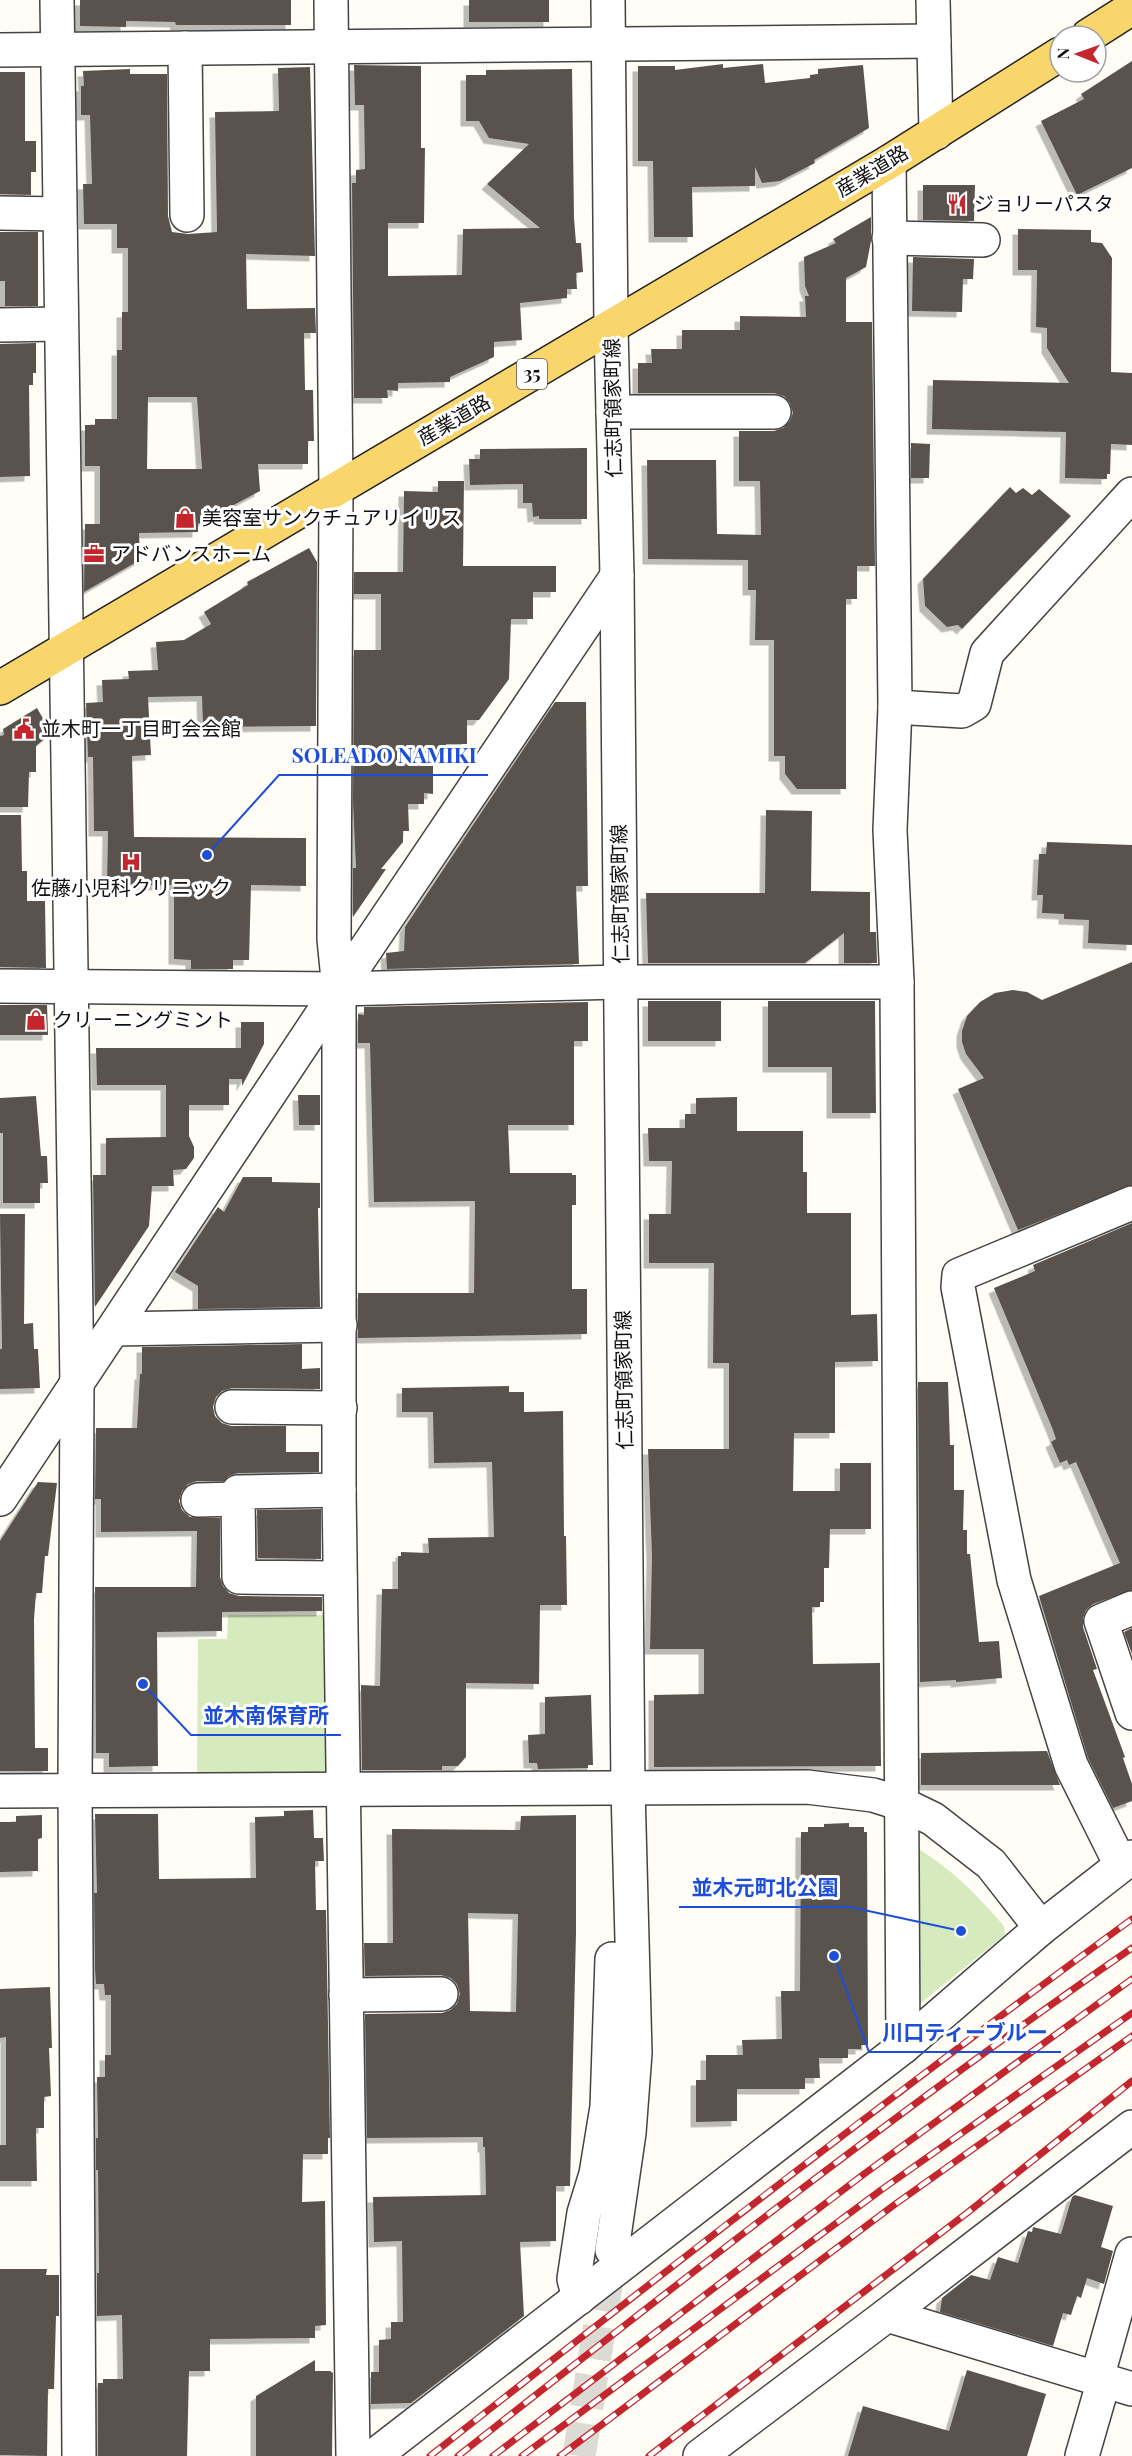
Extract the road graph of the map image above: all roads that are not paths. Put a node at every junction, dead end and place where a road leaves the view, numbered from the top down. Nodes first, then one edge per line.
1 (57, 0) edge
2 (331, 0) edge
3 (608, 0) edge
4 (933, 0) edge
5 (1132, 8) edge
6 (1107, 24) edge
7 (934, 41) junction
8 (608, 43) junction
9 (332, 45) junction
10 (185, 48) junction
11 (0, 50) edge
12 (57, 50) junction
13 (1048, 62) edge
14 (936, 133) junction
15 (889, 162) junction
16 (0, 213) edge
17 (59, 214) junction
18 (187, 215) dead end
19 (889, 238) junction
20 (983, 240) dead end
21 (61, 324) junction
22 (0, 325) edge
23 (611, 328) junction
24 (613, 412) junction
25 (774, 412) dead end
26 (336, 490) junction
27 (1132, 494) edge
28 (617, 576) junction
29 (65, 651) junction
30 (0, 688) edge
31 (895, 707) junction
32 (621, 982) junction
33 (897, 982) junction
34 (0, 986) edge
35 (70, 986) junction
36 (339, 989) junction
37 (1132, 1203) edge
38 (340, 1325) junction
39 (114, 1329) junction
40 (77, 1386) junction
41 (232, 1407) dead end
42 (340, 1408) junction
43 (339, 1490) junction
44 (0, 1499) edge
45 (198, 1500) dead end
46 (238, 1500) junction
47 (340, 1578) junction
48 (1132, 1608) edge
49 (1132, 1713) edge
50 (628, 1789) junction
51 (75, 1790) junction
52 (343, 1790) junction
53 (0, 1791) edge
54 (902, 1804) junction
55 (630, 1848) junction
56 (1127, 1861) edge
57 (1041, 1928) junction
58 (441, 1994) dead end
59 (346, 1995) junction
60 (903, 2047) junction
61 (1132, 2127) edge
62 (612, 2250) tunnel mouth
63 (1132, 2254) edge
64 (579, 2298) junction
65 (888, 2315) junction
66 (1111, 2382) edge
67 (79, 2456) edge
68 (353, 2456) edge
69 (374, 2456) edge
70 (700, 2456) edge
71 (1082, 2456) edge

1 - 12 street
2 - 9 street
3 - 8 street, 仁志町領家町線
4 - 7 street
5 - 6 main road
7 - 8 street
7 - 14 street
8 - 9 street
8 - 23 street, 仁志町領家町線
9 - 10 street
9 - 26 street
10 - 12 street
10 - 18 street
11 - 12 street
12 - 17 street
13 - 14 main road, 産業道路 / 35
14 - 15 main road, 産業道路 / 35
15 - 19 street
15 - 23 main road, 産業道路 / 35
16 - 17 street
17 - 21 street
19 - 20 street
19 - 31 street
21 - 22 street
21 - 29 street
23 - 24 street, 仁志町領家町線
23 - 26 main road, 産業道路 / 35
24 - 25 street
24 - 28 street, 仁志町領家町線
26 - 29 main road, 産業道路 / 35
26 - 36 street
27 - 31 street
28 - 32 street, 仁志町領家町線
28 - 36 street
29 - 30 main road, 産業道路 / 35
29 - 35 street
31 - 33 street
32 - 33 street
32 - 36 street
32 - 50 street, 仁志町領家町線
33 - 54 street
34 - 35 street
35 - 36 street
35 - 40 street
36 - 38 street
36 - 39 street
37 - 56 street
38 - 39 street
38 - 42 street
39 - 40 street
40 - 44 street
40 - 51 street
41 - 42 street
42 - 43 street
43 - 46 street
43 - 47 street
45 - 46 street
46 - 47 street
47 - 52 street
48 - 49 street
50 - 52 street
50 - 54 street
50 - 55 street, 仁志町領家町線
51 - 52 street
51 - 53 street
51 - 67 street
52 - 59 street
54 - 57 street
54 - 60 street
55 - 62 street
55 - 64 street
56 - 57 street
57 - 60 street
58 - 59 street
59 - 68 street
60 - 64 street
61 - 65 street
63 - 66 street
64 - 69 street
65 - 66 street
65 - 70 street
66 - 71 street

